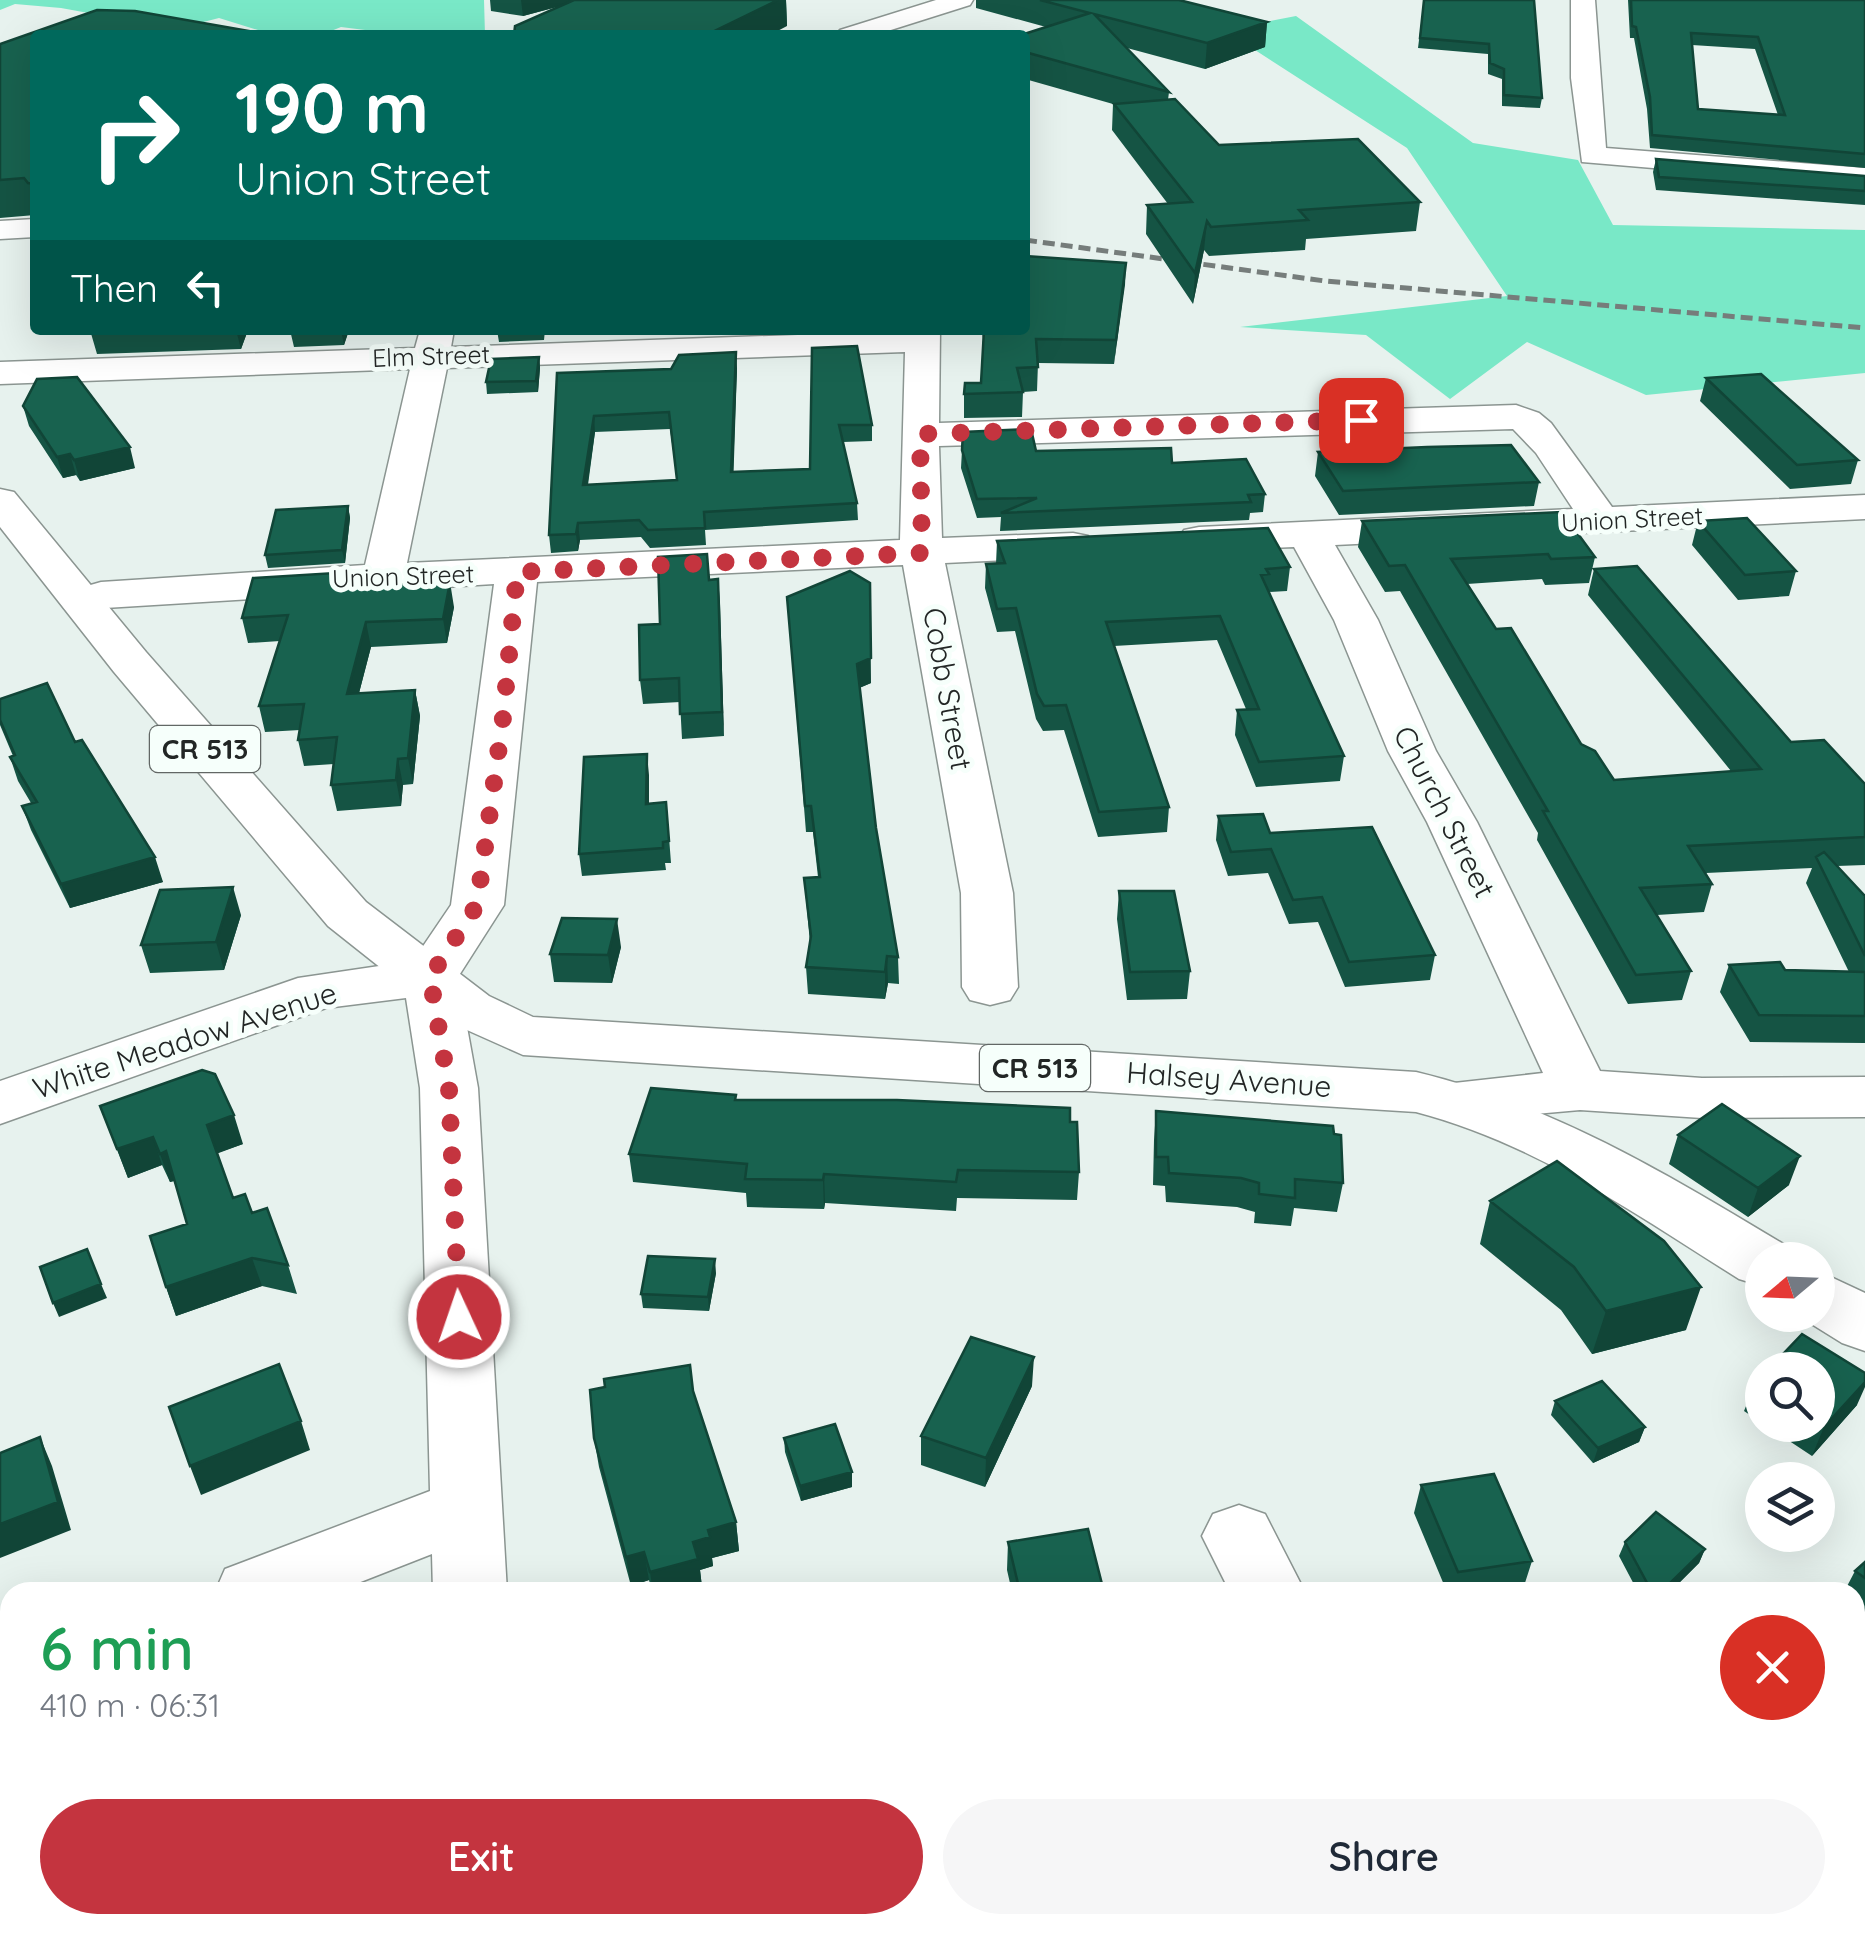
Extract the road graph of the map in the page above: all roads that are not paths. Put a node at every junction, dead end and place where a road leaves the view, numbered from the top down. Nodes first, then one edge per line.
1 (961, 0) edge
2 (1583, 0) edge
3 (865, 30) edge
4 (1865, 177) edge
5 (30, 228) edge
6 (0, 230) edge
7 (923, 336) edge
8 (434, 343) edge
9 (0, 373) edge
10 (920, 434) junction
11 (0, 501) edge
12 (1865, 507) edge
13 (1601, 520) junction
14 (1308, 534) junction
15 (922, 553) junction
16 (517, 572) junction
17 (383, 577) junction
18 (82, 601) junction
19 (430, 977) junction
20 (990, 987) dead end
21 (1580, 1090) junction
22 (1865, 1097) edge
23 (1457, 1100) junction
24 (0, 1103) edge
25 (1745, 1252) edge
26 (1835, 1306) edge
27 (1865, 1325) edge
28 (468, 1508) junction
29 (278, 1582) edge
30 (470, 1582) edge

1 - 3 street
2 - 4 street
5 - 6 street
7 - 8 street, Elm Street
7 - 10 street, Cobb Street
8 - 9 street, Elm Street
8 - 17 street
10 - 13 street
10 - 15 street, Cobb Street
11 - 18 street, CR 513
12 - 13 street, Union Street
13 - 14 street, Union Street
14 - 15 street, Union Street
14 - 21 street, Church Street
15 - 16 street, Union Street
15 - 20 street, Cobb Street
16 - 17 street, Union Street
16 - 19 street
17 - 18 street, Union Street
18 - 19 street, CR 513
19 - 23 street, Halsey Avenue / CR 513
19 - 24 street, White Meadow Avenue
19 - 28 street
21 - 22 street, Halsey Avenue
21 - 23 street, Halsey Avenue
23 - 25 street, CR 513
26 - 27 street
28 - 29 street
28 - 30 street

